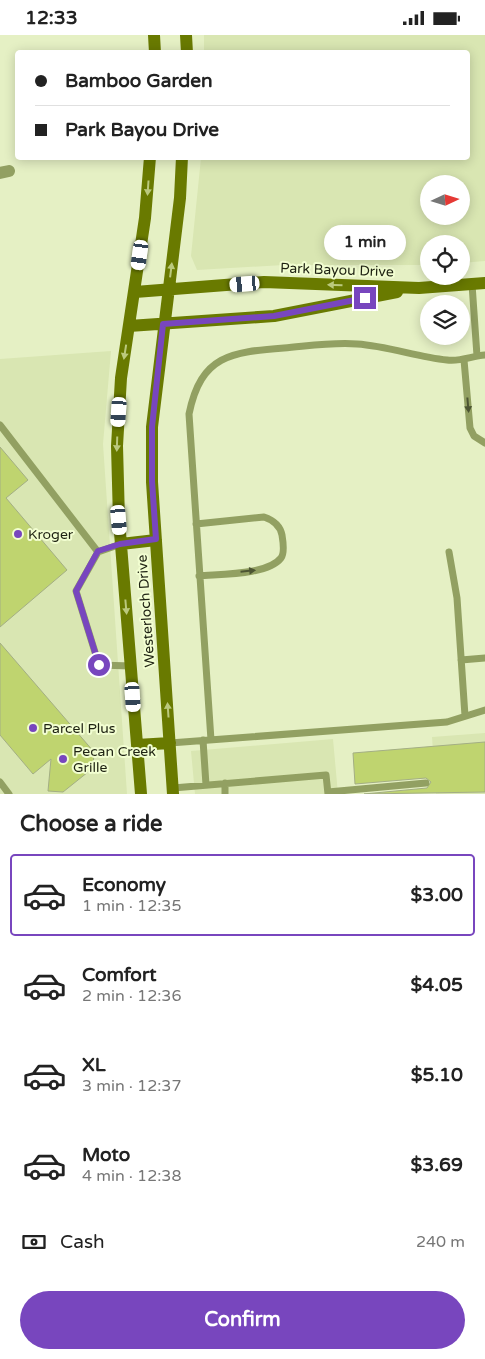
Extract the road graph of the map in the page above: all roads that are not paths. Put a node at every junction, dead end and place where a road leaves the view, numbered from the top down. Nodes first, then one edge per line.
1 (154, 35) edge
2 (186, 35) edge
3 (155, 50) edge
4 (187, 50) edge
5 (150, 160) edge
6 (182, 160) edge
7 (485, 283) edge
8 (472, 284) junction
9 (419, 288) junction
10 (169, 290) junction
11 (135, 292) junction
12 (163, 324) junction
13 (130, 326) junction
14 (485, 355) edge
15 (476, 356) junction
16 (464, 360) junction
17 (0, 425) edge
18 (485, 443) edge
19 (196, 524) junction
20 (156, 539) junction
21 (120, 544) junction
22 (98, 551) junction
23 (449, 552) dead end
24 (199, 577) junction
25 (485, 659) edge
26 (461, 660) junction
27 (131, 665) junction
28 (485, 710) edge
29 (465, 716) junction
30 (207, 740) junction
31 (170, 743) junction
32 (137, 745) junction
33 (0, 783) edge
34 (225, 783) junction
35 (426, 783) dead end
36 (206, 785) junction
37 (173, 791) edge
38 (328, 793) edge
39 (9, 794) edge
40 (141, 794) edge
41 (226, 794) edge

1 - 3 street
2 - 4 street
5 -> 11 street, Westerloch Drive
10 -> 6 street, Westerloch Drive
7 - 8 street, Park Bayou Drive
8 - 9 street, Park Bayou Drive
8 - 15 lane
9 -> 10 street, Park Bayou Drive
9 - 12 street, Park Bayou Drive
10 - 11 street, Park Bayou Drive
10 - 12 street, Westerloch Drive
11 - 13 street, Westerloch Drive
12 - 13 street, Park Bayou Drive
12 - 20 street, Westerloch Drive
13 -> 21 street, Westerloch Drive
14 - 15 lane
15 - 16 lane
16 -> 18 lane
16 - 19 lane
17 - 22 lane
19 - 24 lane
24 -> 19 lane
20 - 21 street
31 -> 20 street, Westerloch Drive
21 - 22 lane
21 -> 27 street, Westerloch Drive
22 - 27 lane
23 - 26 lane
24 - 30 lane
25 - 26 lane
26 - 29 lane
27 - 32 street, Westerloch Drive
28 - 29 lane
29 - 30 lane
30 - 31 lane
30 - 36 lane
31 - 32 street
31 - 37 street, Westerloch Drive
32 - 40 street, Westerloch Drive
33 - 39 lane
34 - 36 lane
34 - 38 lane
34 - 41 lane
35 - 38 lane
36 - 37 lane

